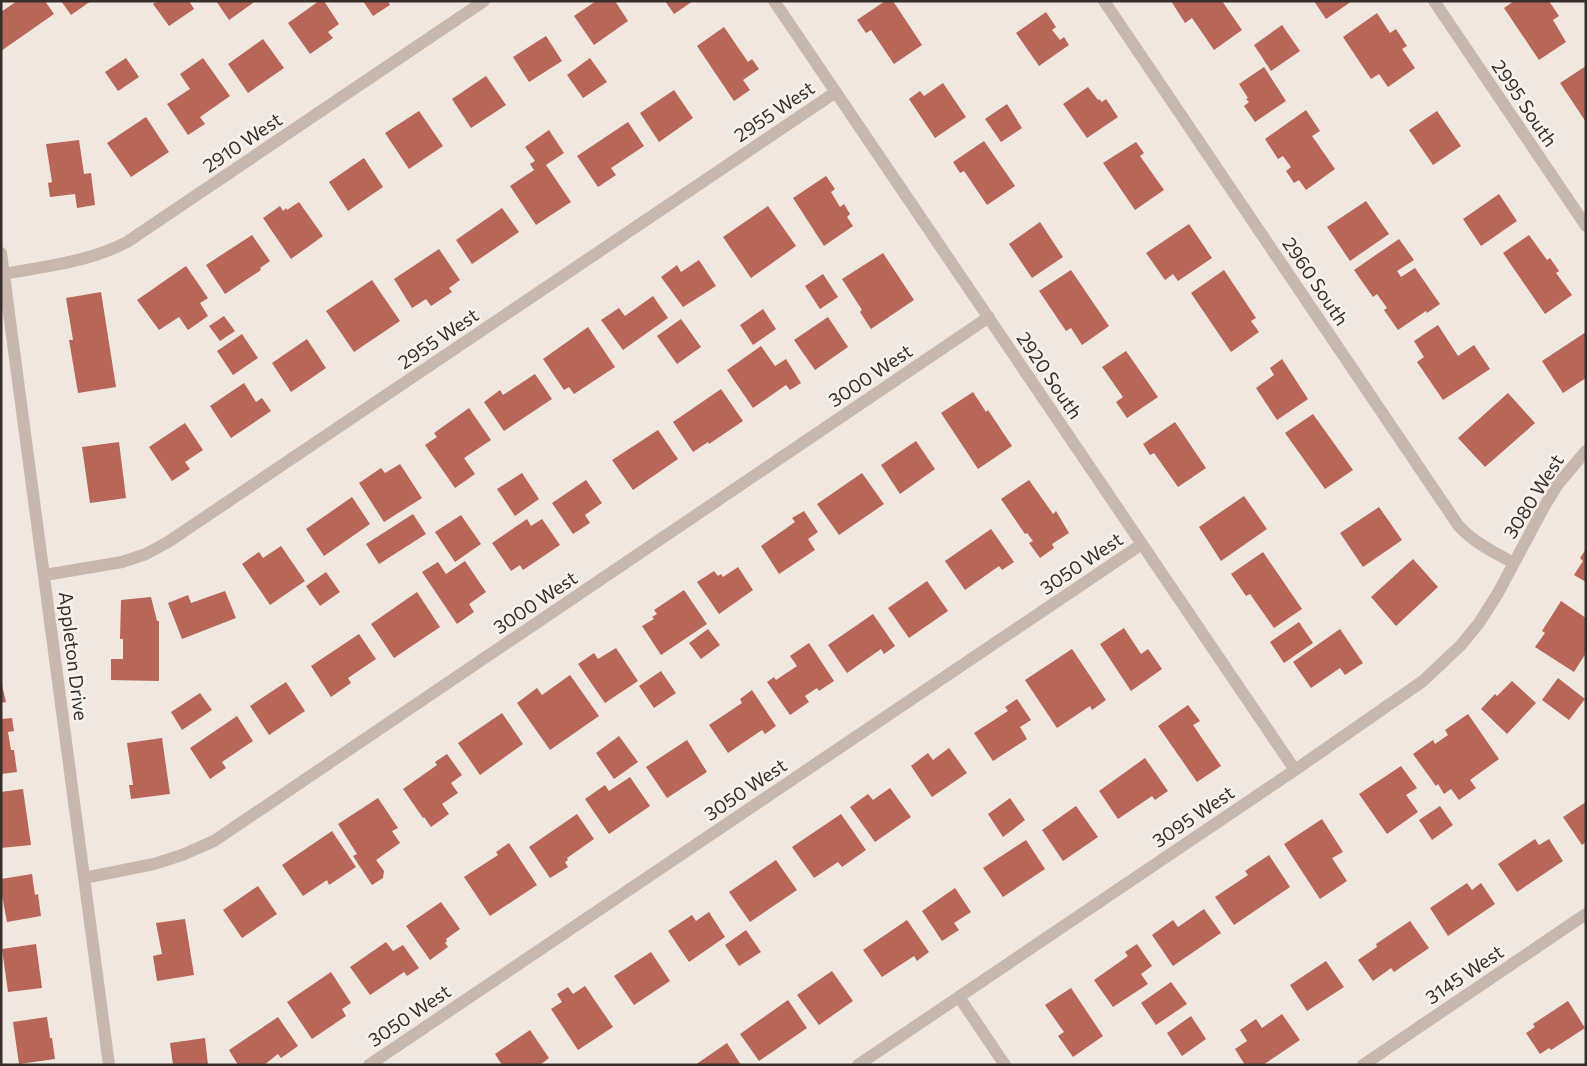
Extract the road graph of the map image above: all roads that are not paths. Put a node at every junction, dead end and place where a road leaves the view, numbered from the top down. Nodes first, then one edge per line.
1 (484, 1) edge
2 (774, 1) edge
3 (1104, 1) edge
4 (1434, 1) edge
5 (836, 92) junction
6 (1586, 226) edge
7 (1, 253) edge
8 (4, 274) junction
9 (989, 318) junction
10 (1586, 451) edge
11 (1142, 544) junction
12 (1514, 563) junction
13 (44, 575) junction
14 (1295, 770) junction
15 (84, 878) junction
16 (1586, 914) edge
17 (959, 997) junction
18 (109, 1065) edge
19 (369, 1065) edge
20 (858, 1065) edge
21 (1005, 1065) edge
22 (1363, 1065) edge

1 - 8 street, 2910 West
2 - 5 street, 2920 South
3 - 12 street, 2960 South
4 - 6 street, 2995 South
5 - 9 street, 2920 South
5 - 13 street, 2955 West
7 - 8 street, Appleton Drive
8 - 13 street, Appleton Drive
9 - 11 street, 2920 South
9 - 15 street, 3000 West
10 - 12 street, 3080 West
11 - 14 street, 2920 South
11 - 19 street, 3050 West
12 - 14 street, 3095 West
13 - 15 street, Appleton Drive
14 - 17 street, 3095 West
15 - 18 street, Appleton Drive
16 - 22 street, 3145 West
17 - 20 street, 3095 West
17 - 21 street

